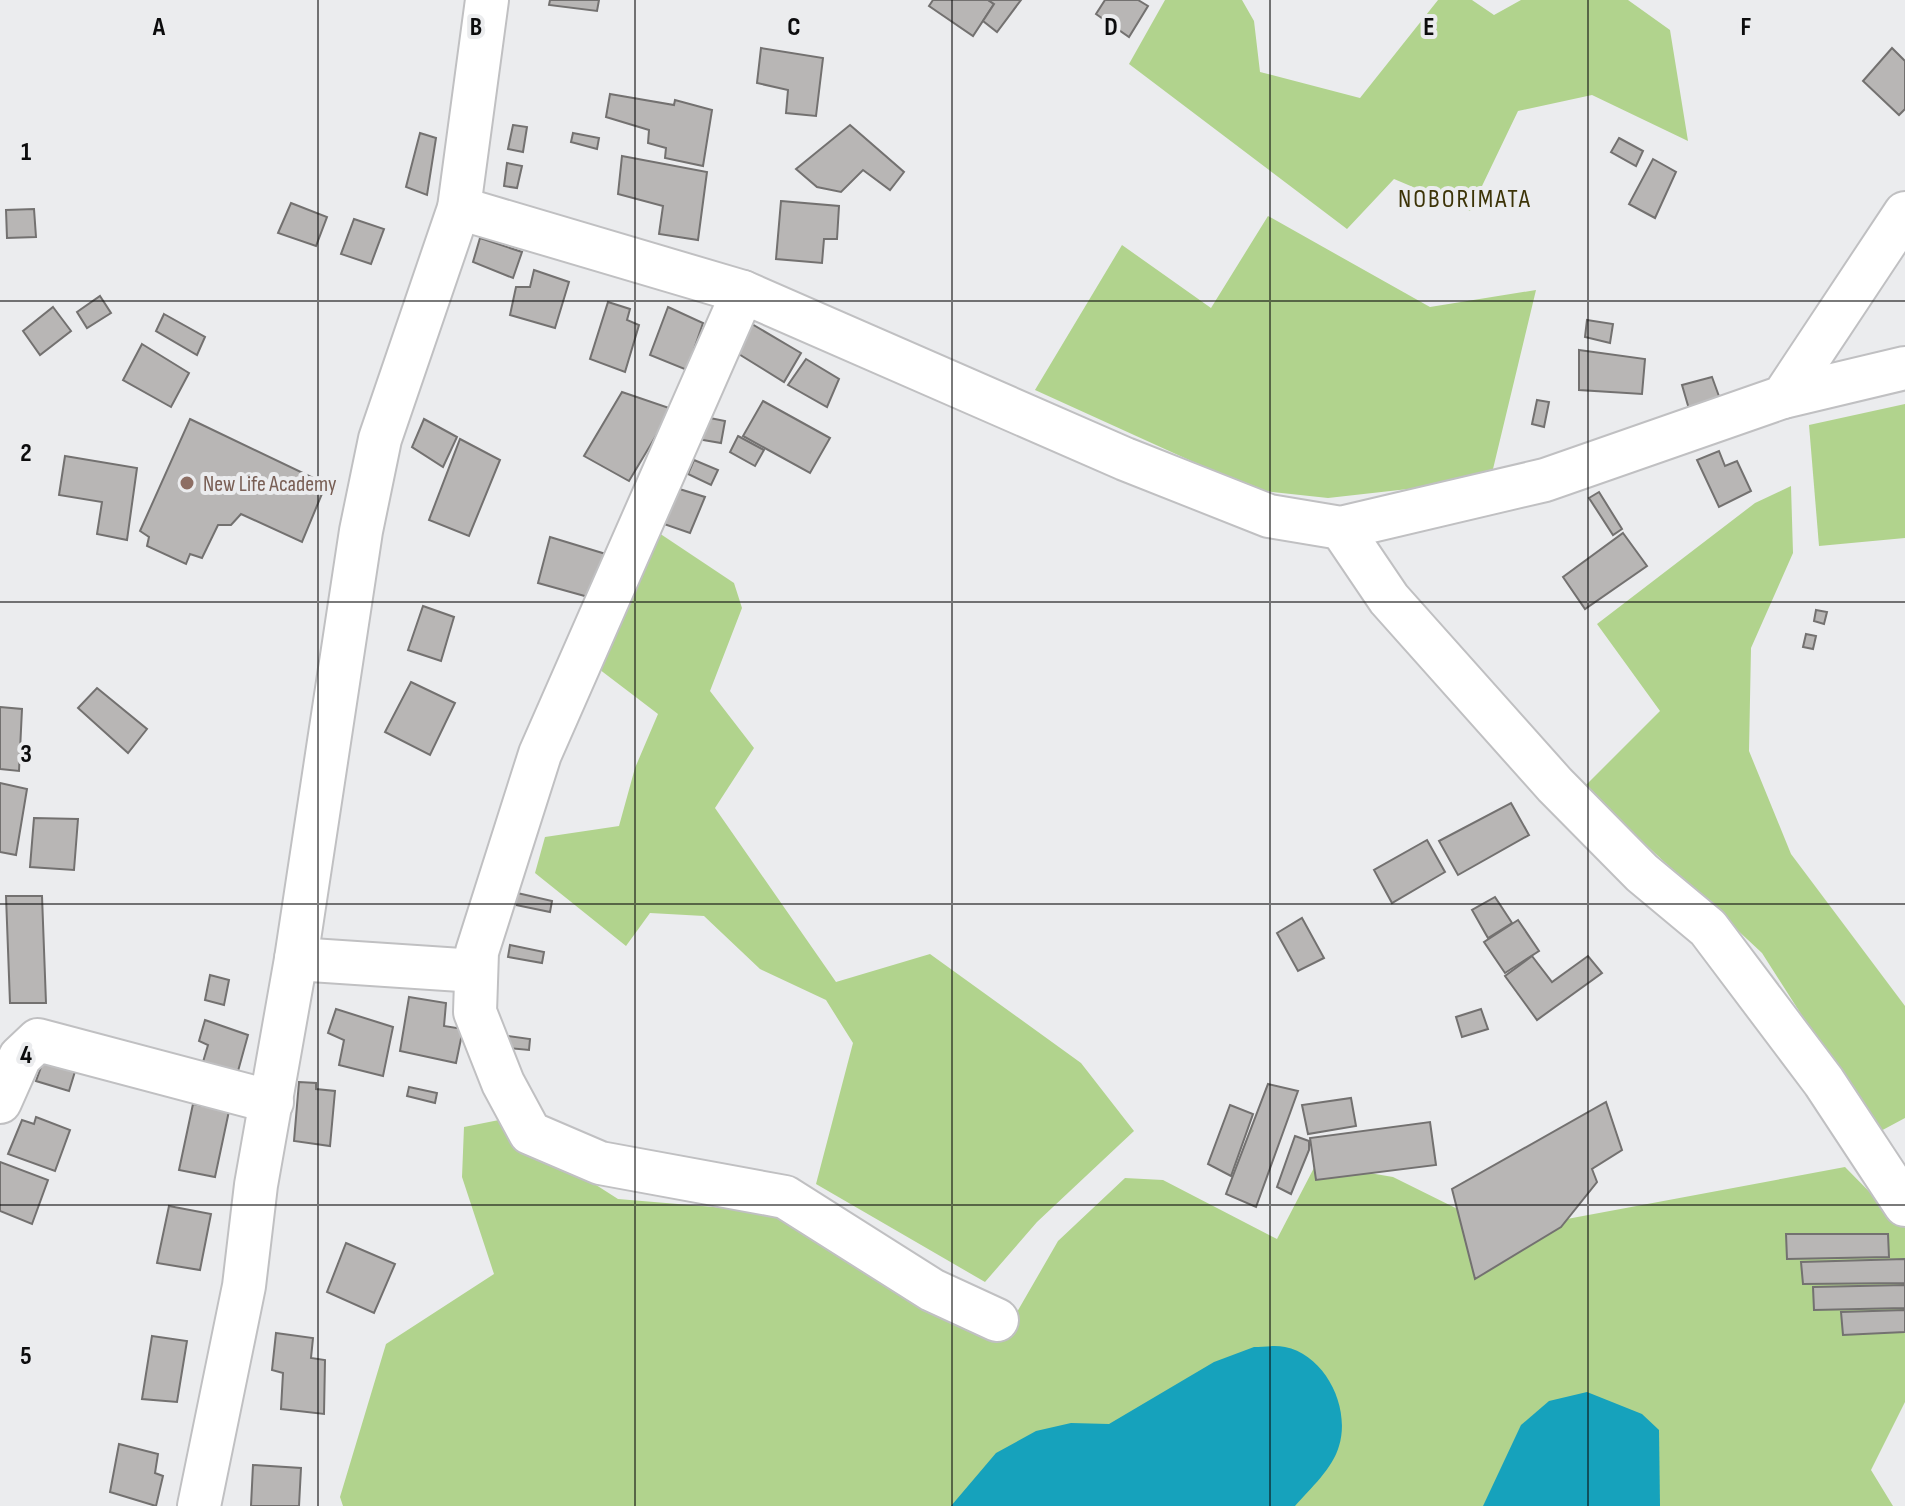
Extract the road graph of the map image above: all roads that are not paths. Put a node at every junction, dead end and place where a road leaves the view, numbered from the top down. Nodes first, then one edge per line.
1 (487, 0) edge
2 (459, 208) junction
3 (1905, 213) edge
4 (743, 292) junction
5 (1905, 368) edge
6 (1783, 397) junction
7 (1341, 528) junction
8 (296, 959) junction
9 (476, 971) junction
10 (0, 1102) edge
11 (272, 1102) junction
12 (1905, 1205) edge
13 (997, 1320) dead end
14 (199, 1506) edge

1 - 2 street
2 - 4 street
2 - 8 street
3 - 6 street
4 - 7 street
4 - 9 street
5 - 6 street
6 - 7 street
7 - 12 street
8 - 9 street
8 - 11 street
9 - 13 street
10 - 11 street
11 - 14 street

